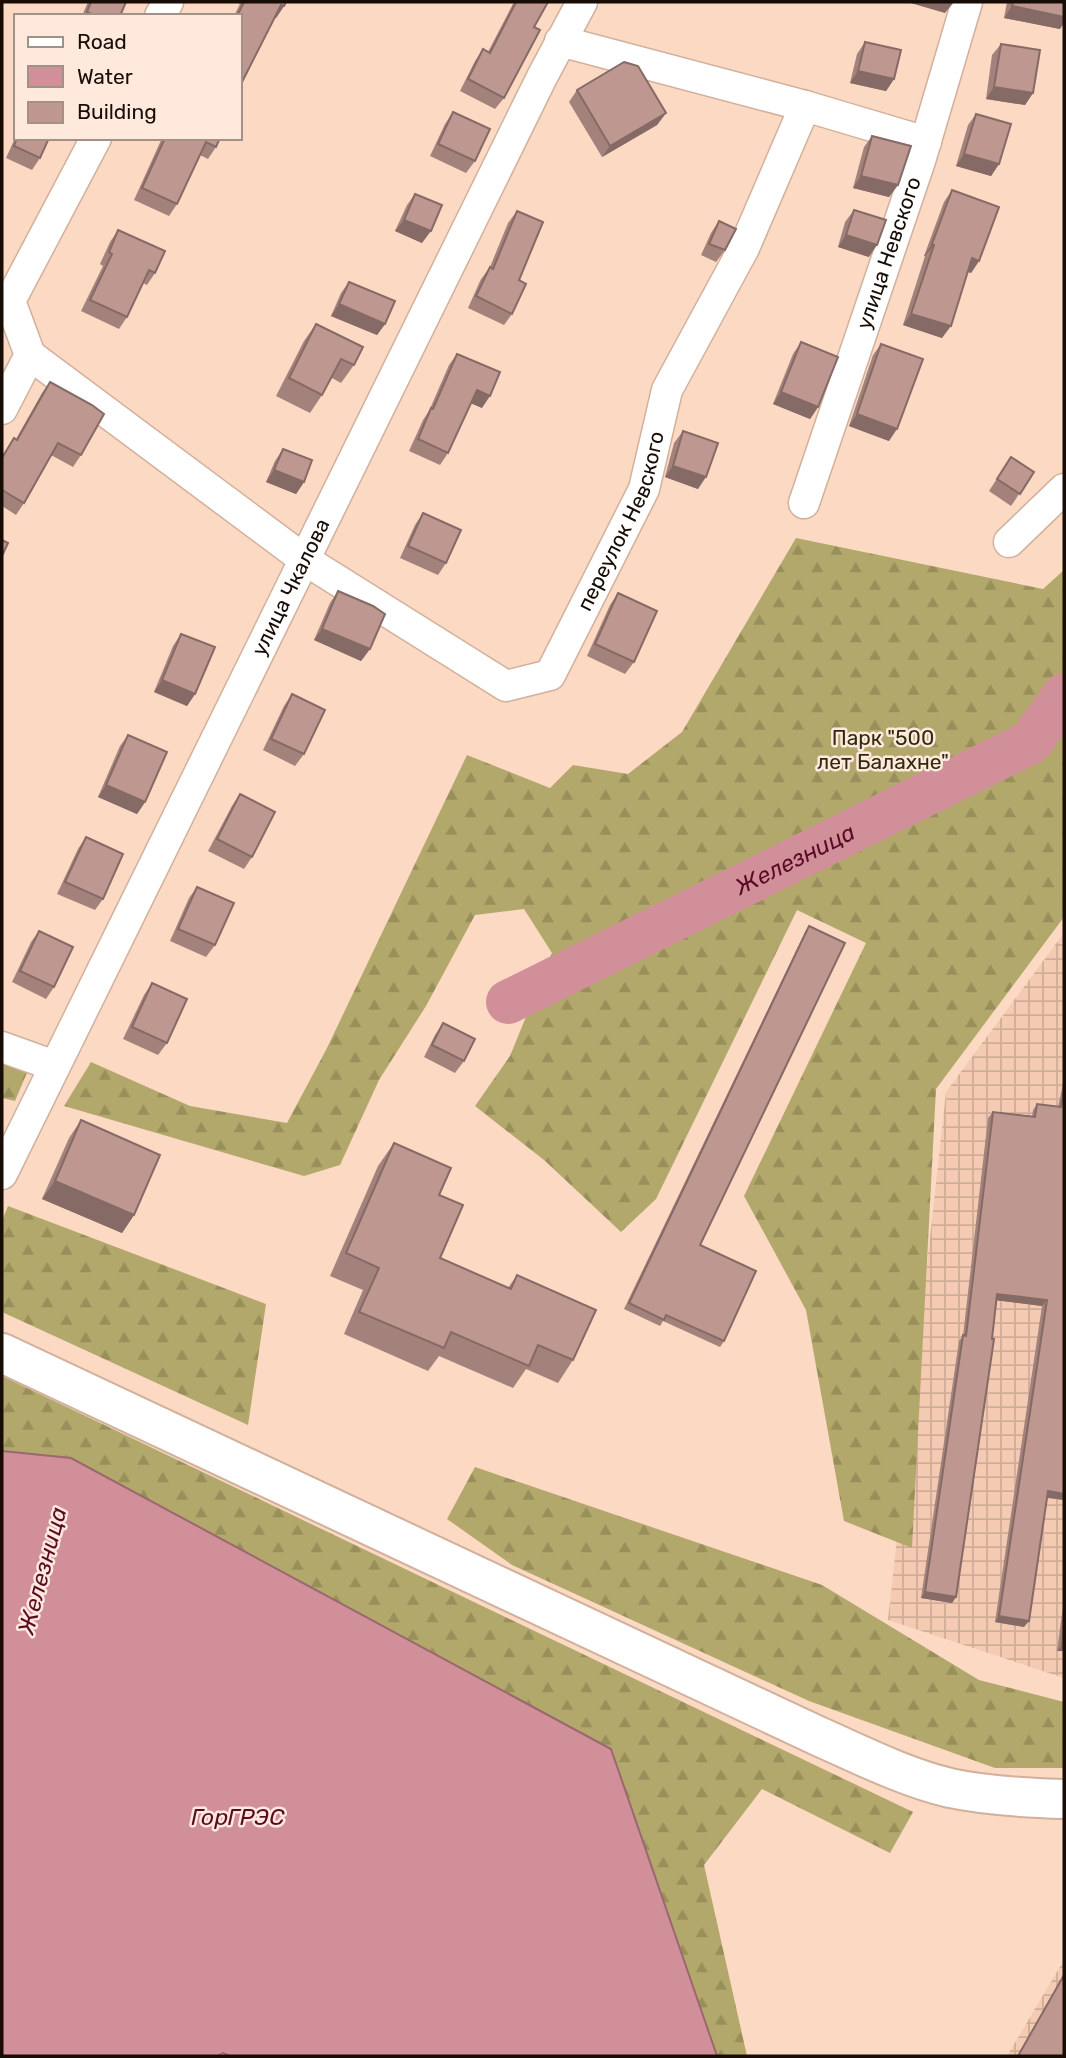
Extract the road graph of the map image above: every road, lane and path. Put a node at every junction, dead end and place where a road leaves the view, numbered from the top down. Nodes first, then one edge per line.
1 (582, 2) edge
2 (967, 2) edge
3 (560, 41) junction
4 (805, 106) junction
5 (95, 140) edge
6 (926, 142) junction
7 (30, 355) junction
8 (2, 409) edge
9 (1064, 489) edge
10 (804, 503) dead end
11 (1009, 542) dead end
12 (305, 560) junction
13 (2, 1047) edge
14 (55, 1066) junction
15 (2, 1174) edge
16 (2, 1353) edge
17 (1064, 1799) edge

1 - 3 street, улица Чкалова
2 - 6 street, улица Невского
3 - 4 street
3 - 12 street, улица Чкалова
4 - 6 street
4 - 12 street, переулок Невского
5 - 7 street
6 - 10 street, улица Невского
7 - 8 street
7 - 12 street, переулок Невского
9 - 11 street
12 - 14 street, улица Чкалова
13 - 14 street
14 - 15 street, улица Чкалова
16 - 17 main road

